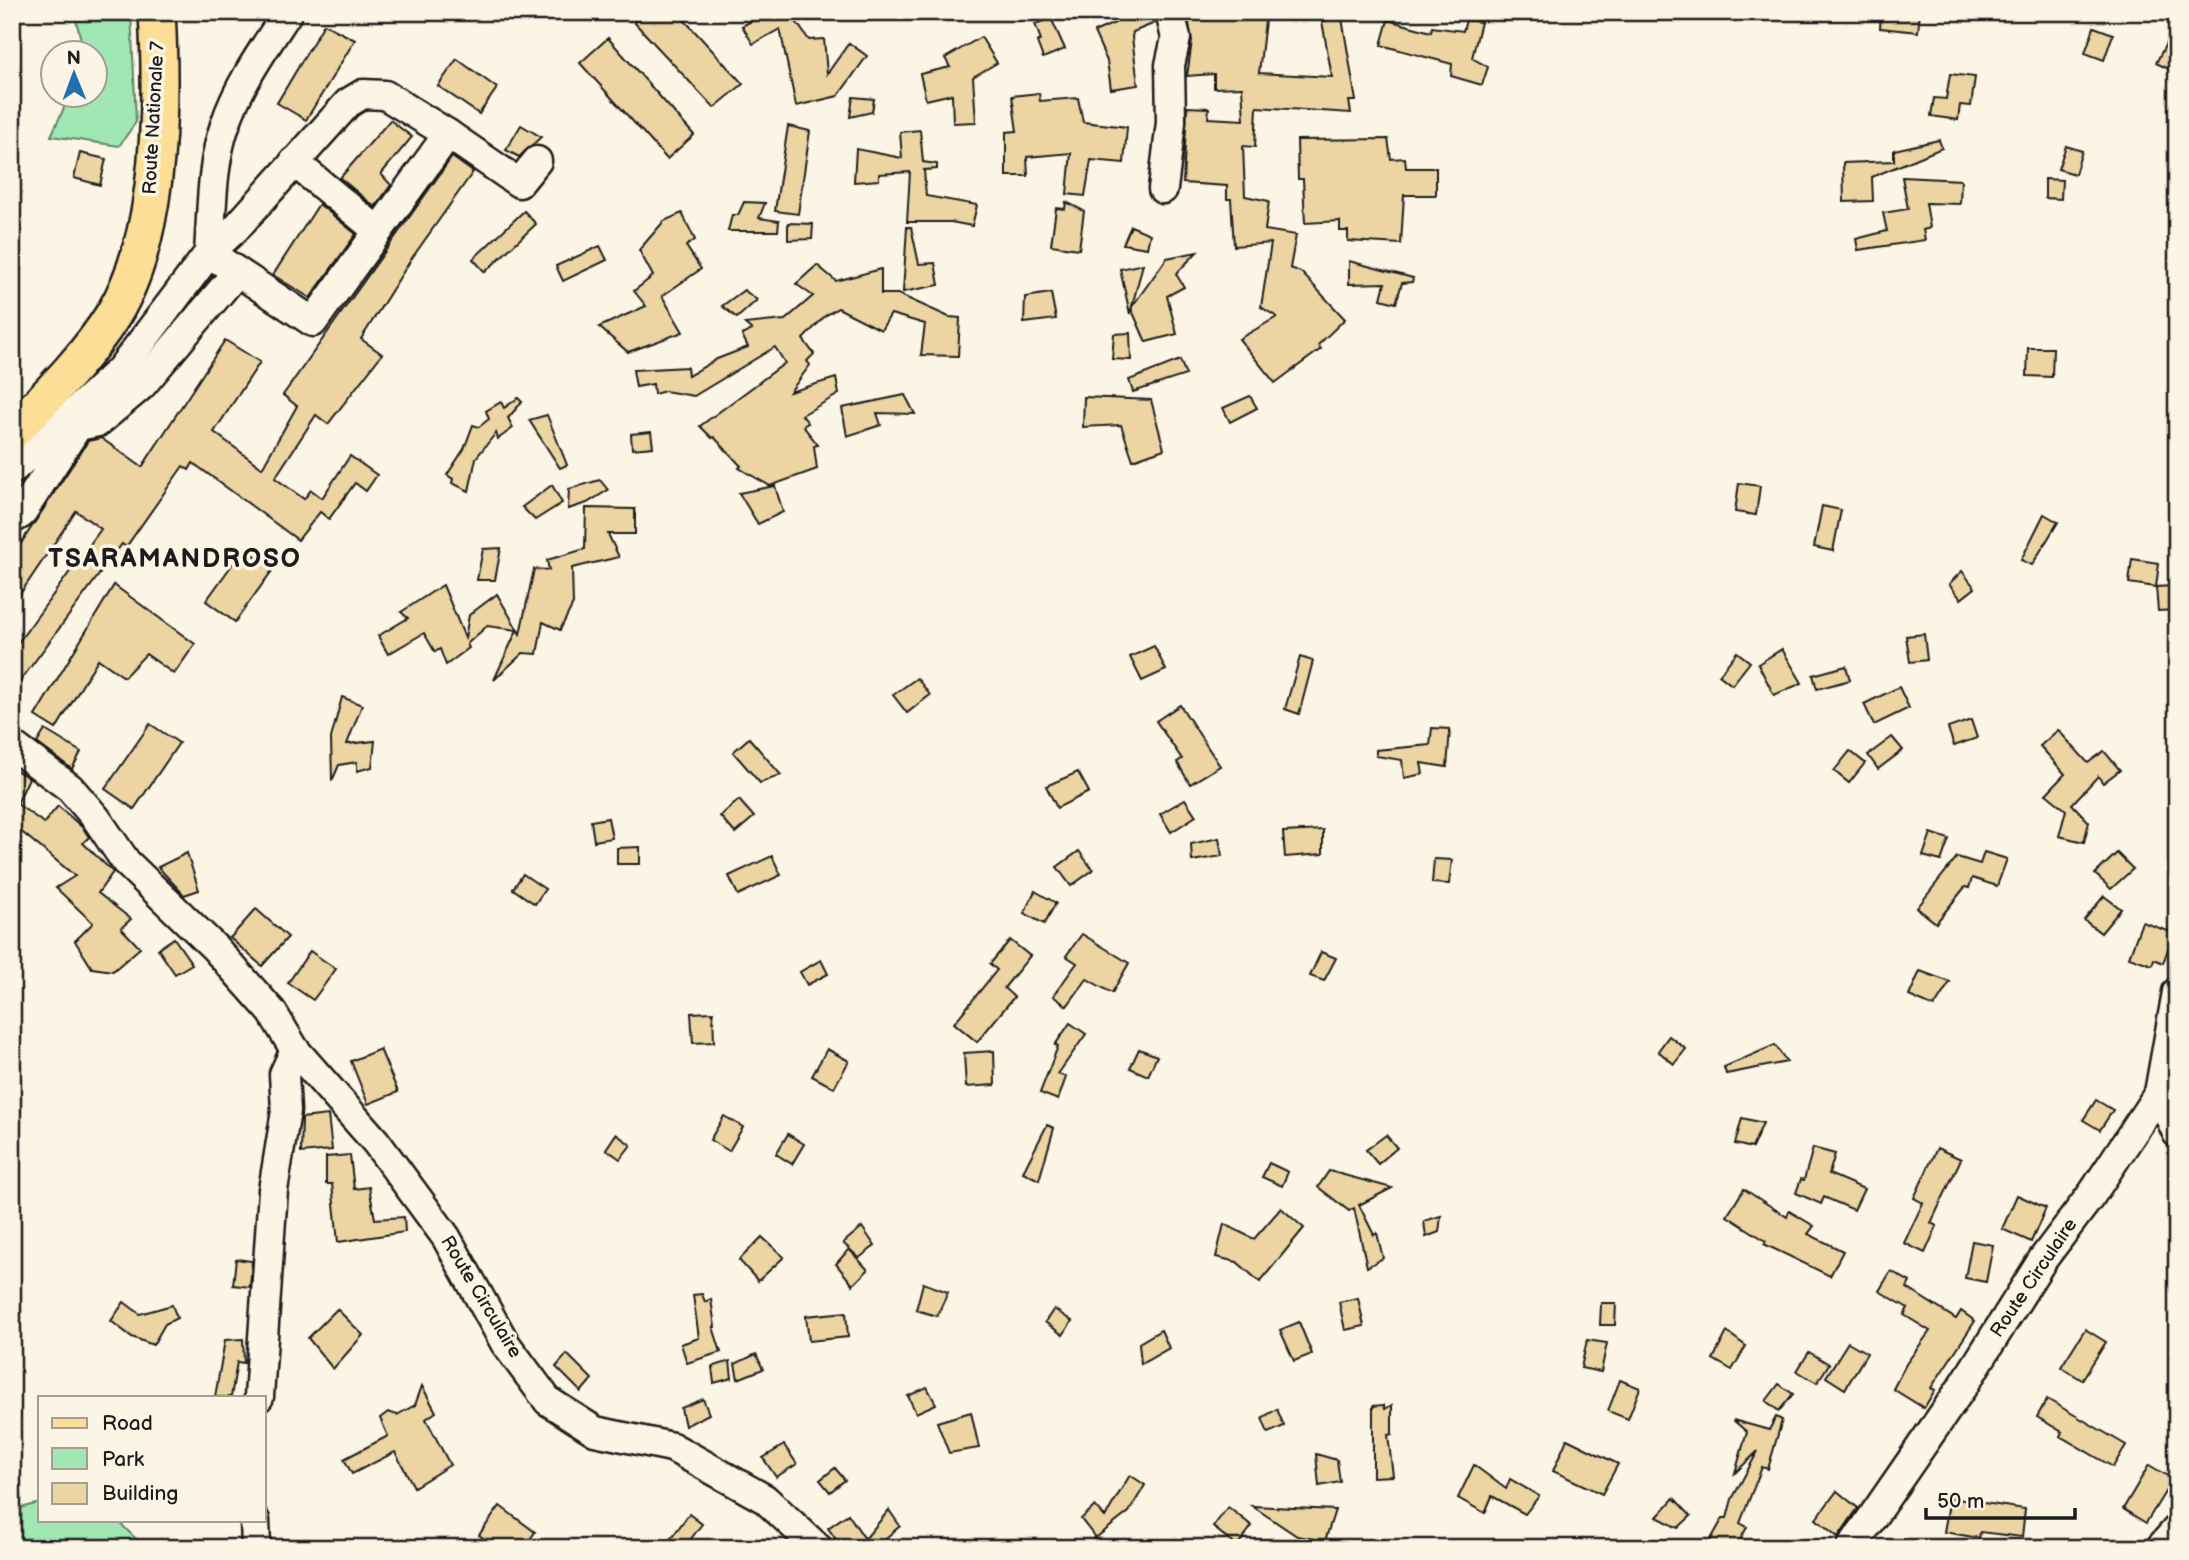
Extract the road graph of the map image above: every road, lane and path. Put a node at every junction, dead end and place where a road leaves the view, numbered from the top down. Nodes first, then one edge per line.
1 (157, 12) edge
2 (288, 12) edge
3 (1170, 12) edge
4 (448, 134) junction
5 (537, 161) dead end
6 (294, 162) junction
7 (1163, 189) dead end
8 (378, 231) junction
9 (209, 253) junction
10 (237, 272) junction
11 (12, 432) edge
12 (12, 470) edge
13 (12, 519) edge
14 (12, 745) edge
15 (2177, 992) edge
16 (295, 1050) junction
17 (2159, 1093) junction
18 (2177, 1133) edge
19 (259, 1396) edge
20 (255, 1522) edge
21 (2177, 1529) edge
22 (256, 1548) edge
23 (818, 1548) edge
24 (1851, 1548) edge
25 (2160, 1548) edge

1 - 11 main road, Route Nationale 7
2 - 9 street
3 - 7 street
4 - 5 street
4 - 6 street
4 - 8 street
6 - 8 street
6 - 9 street
8 - 10 street
9 - 10 street
9 - 12 street
10 - 13 street
14 - 16 street, Route Circulaire
15 - 17 street, Route Circulaire
16 - 19 street
16 - 23 street, Route Circulaire
17 - 18 street
17 - 24 street, Route Circulaire
20 - 22 street
21 - 25 street

